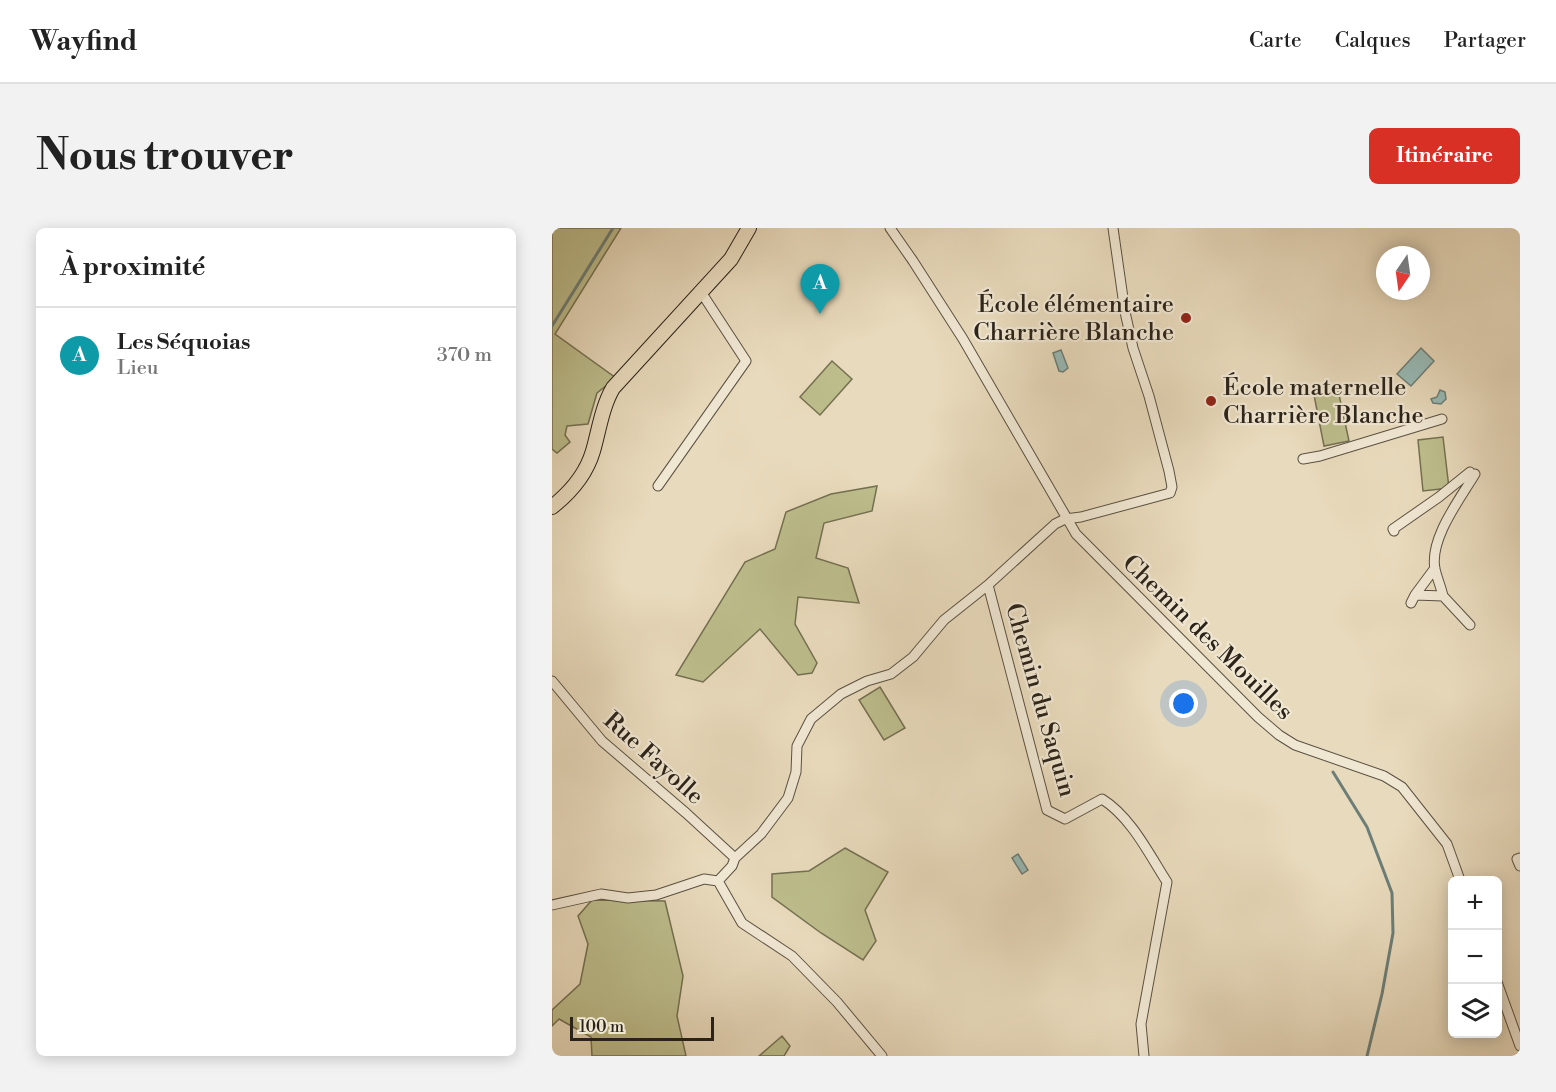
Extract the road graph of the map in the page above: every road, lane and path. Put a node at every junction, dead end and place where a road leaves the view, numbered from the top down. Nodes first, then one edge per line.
1 (749, 228) edge
2 (890, 228) edge
3 (1113, 228) edge
4 (701, 292) junction
5 (1442, 419) dead end
6 (1303, 459) dead end
7 (657, 486) dead end
8 (552, 507) edge
9 (1065, 519) junction
10 (1394, 531) dead end
11 (1435, 568) junction
12 (988, 585) junction
13 (1443, 596) junction
14 (1470, 625) dead end
15 (552, 681) edge
16 (735, 858) junction
17 (1520, 858) edge
18 (1520, 866) edge
19 (1459, 876) edge
20 (718, 880) junction
21 (552, 905) edge
22 (1498, 984) edge
23 (1520, 1046) edge
24 (882, 1056) edge
25 (1144, 1056) edge

1 - 4 main road
2 - 9 street, Chemin des Mouilles
3 - 9 street
4 - 7 street
4 - 8 main road
5 - 6 street
9 - 12 street
9 - 19 street, Chemin des Mouilles
10 - 11 street
11 - 13 street
11 - 13 street
12 - 16 street
12 - 25 street, Chemin du Saquin
13 - 14 street
15 - 16 street, Rue Fayolle
16 - 20 street
17 - 18 street
20 - 21 street
20 - 24 street
22 - 23 street

